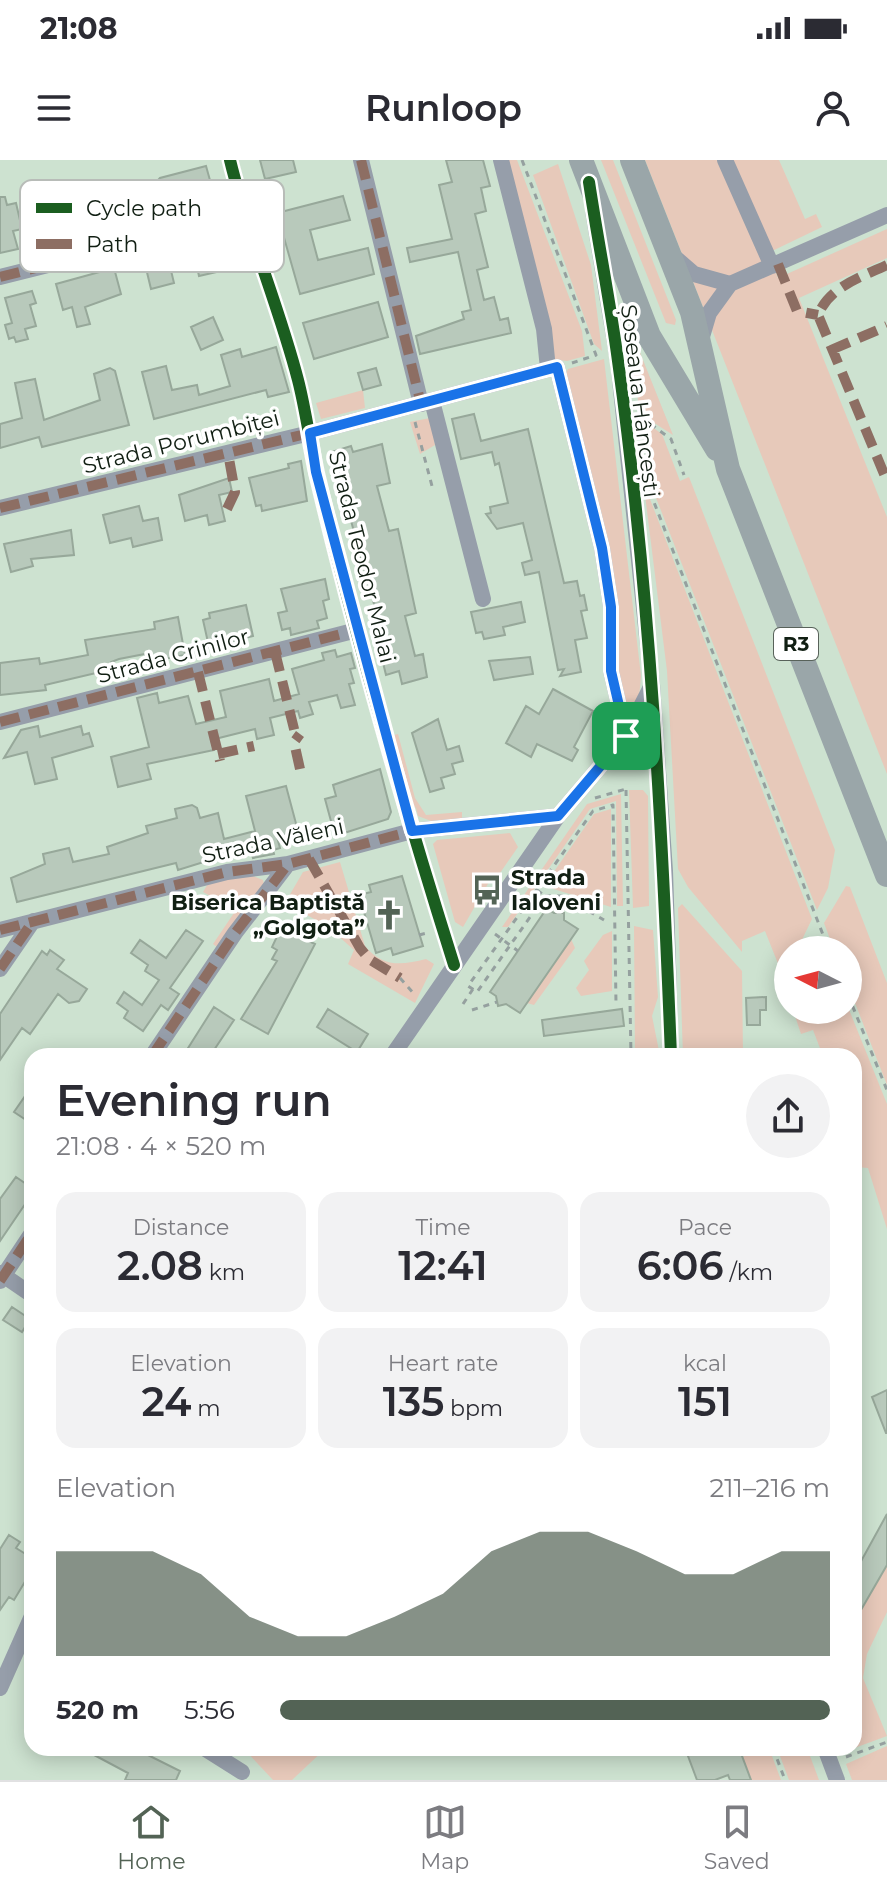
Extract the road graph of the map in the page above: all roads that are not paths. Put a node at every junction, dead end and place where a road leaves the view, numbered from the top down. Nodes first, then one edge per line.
1 (230, 160) edge
2 (361, 160) edge
3 (501, 160) edge
4 (632, 160) edge
5 (725, 160) edge
6 (585, 171) edge
7 (235, 180) edge
8 (887, 215) edge
9 (668, 251) junction
10 (772, 266) junction
11 (20, 272) edge
12 (262, 272) edge
13 (0, 277) edge
14 (730, 284) junction
15 (700, 346) junction
16 (552, 368) junction
17 (421, 404) junction
18 (310, 433) junction
19 (728, 469) junction
20 (0, 508) edge
21 (483, 599) dead end
22 (357, 630) junction
23 (652, 684) junction
24 (0, 722) edge
25 (626, 736) junction
26 (558, 816) junction
27 (412, 831) junction
28 (288, 864) junction
29 (887, 875) edge
30 (33, 921) junction
31 (0, 930) edge
32 (454, 965) junction
33 (0, 969) edge
34 (157, 1048) edge
35 (397, 1048) edge
36 (671, 1048) edge
37 (24, 1244) edge
38 (1, 1277) edge
39 (24, 1290) edge
40 (24, 1634) edge
41 (0, 1688) edge
42 (217, 1756) edge
43 (828, 1756) edge
44 (242, 1772) dead end
45 (837, 1780) edge

1 - 7 street, Strada Teodor Malai
2 - 17 street
3 - 16 street
4 - 9 highway, Șoseaua Hâncești / R3
5 - 10 street
6 - 19 highway, Șoseaua Hâncești / R3
6 - 23 street, Șoseaua Hâncești
8 - 10 street
9 - 14 street
9 - 15 highway, Șoseaua Hâncești / R3
10 - 14 street
11 - 13 street
12 - 18 street, Strada Teodor Malai
14 - 15 street
15 - 19 highway, Șoseaua Hâncești / R3
16 - 17 street, Strada Porumbiței
16 - 25 street
17 - 18 street, Strada Porumbiței
17 - 21 street
18 - 20 street, Strada Porumbiței
18 - 22 street, Strada Teodor Malai
19 - 29 highway, Șoseaua Hâncești / R3
22 - 24 street, Strada Crinilor
22 - 27 street, Strada Teodor Malai
23 - 25 street
23 - 36 street, Șoseaua Hâncești
25 - 26 street
26 - 27 street, Strada Văleni
26 - 32 street
27 - 28 street, Strada Văleni
27 - 32 street, Strada Teodor Malai
28 - 30 street, Strada Văleni
28 - 34 street
30 - 31 street, Strada Văleni
30 - 33 street
32 - 35 street
37 - 38 street
38 - 39 street
40 - 41 street
42 - 44 street
43 - 45 street

